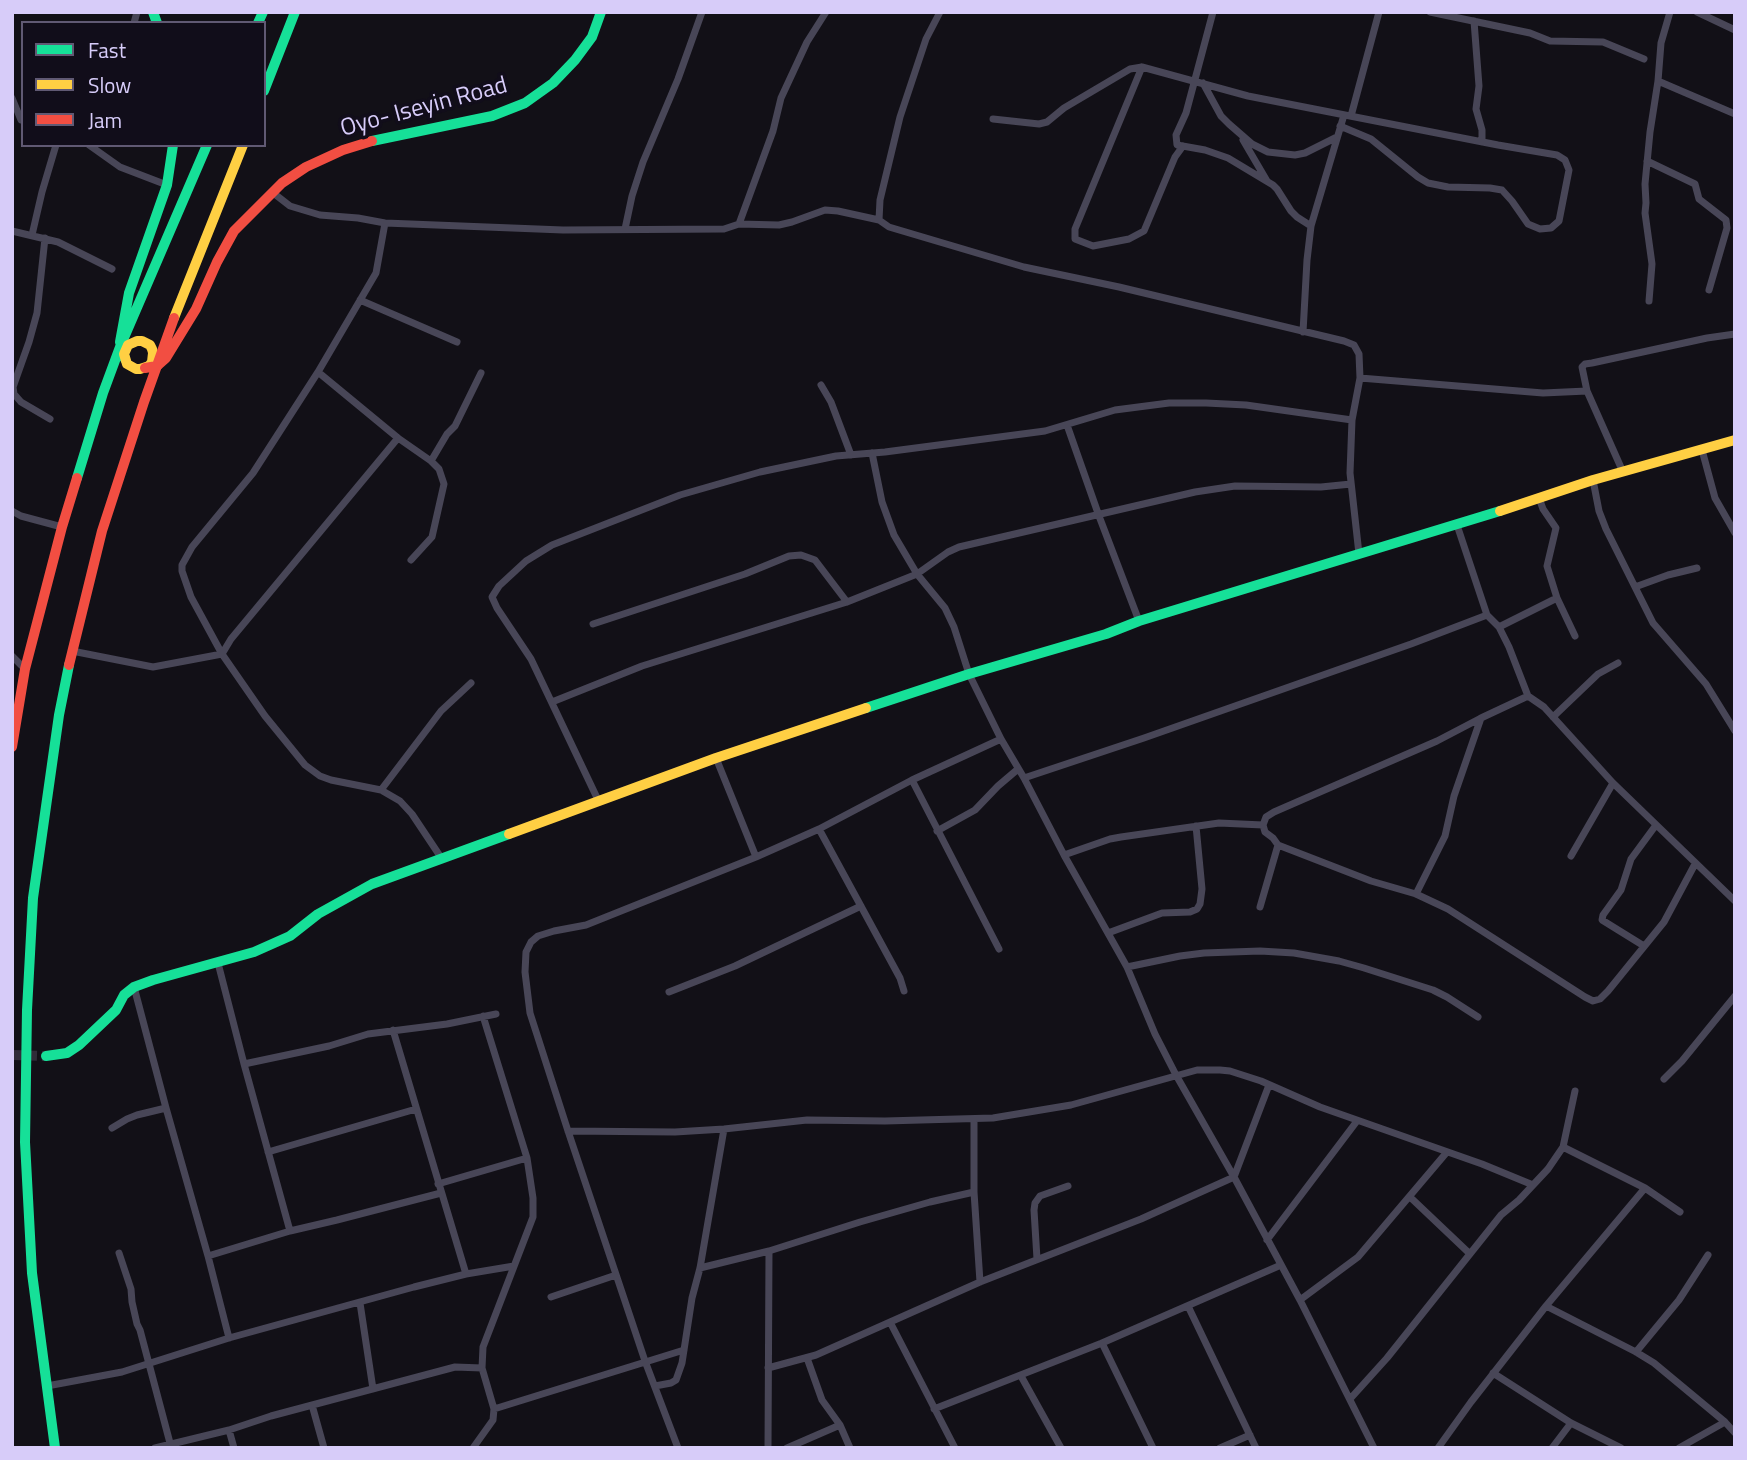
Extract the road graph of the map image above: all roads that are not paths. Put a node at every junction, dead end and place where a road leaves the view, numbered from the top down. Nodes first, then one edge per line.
1 (295, 12) edge
2 (601, 12) edge
3 (702, 12) edge
4 (826, 12) edge
5 (940, 12) edge
6 (1213, 12) edge
7 (1379, 12) edge
8 (1430, 12) edge
9 (1670, 12) edge
10 (1697, 12) edge
11 (1475, 22) junction
12 (1735, 30) edge
13 (1644, 59) dead end
14 (1142, 67) junction
15 (1194, 81) junction
16 (1658, 81) junction
17 (1203, 83) junction
18 (266, 86) edge
19 (12, 98) edge
20 (1735, 114) edge
21 (1347, 115) junction
22 (993, 119) dead end
23 (19, 120) edge
24 (1340, 126) junction
25 (1240, 135) junction
26 (1337, 137) junction
27 (1482, 142) junction
28 (1183, 146) junction
29 (55, 147) edge
30 (92, 147) edge
31 (173, 147) edge
32 (205, 147) edge
33 (242, 147) edge
34 (1647, 161) junction
35 (1267, 182) junction
36 (167, 185) junction
37 (272, 192) junction
38 (879, 220) junction
39 (385, 223) junction
40 (739, 224) junction
41 (1311, 226) junction
42 (625, 229) junction
43 (12, 231) edge
44 (32, 235) junction
45 (45, 238) junction
46 (112, 270) dead end
47 (1709, 290) dead end
48 (360, 300) junction
49 (1649, 301) dead end
50 (125, 311) junction
51 (128, 332) junction
52 (1303, 332) junction
53 (1735, 334) edge
54 (179, 338) junction
55 (457, 342) dead end
56 (129, 344) junction
57 (165, 344) junction
58 (152, 349) junction
59 (157, 366) junction
60 (145, 368) junction
61 (318, 372) junction
62 (481, 373) dead end
63 (1360, 378) junction
64 (821, 385) dead end
65 (1587, 391) junction
66 (50, 419) dead end
67 (1352, 420) junction
68 (1067, 425) junction
69 (398, 438) junction
70 (1735, 440) edge
71 (1702, 450) junction
72 (872, 453) junction
73 (851, 455) junction
74 (430, 461) junction
75 (1623, 472) junction
76 (1593, 481) junction
77 (1351, 484) junction
78 (1539, 498) junction
79 (12, 511) edge
80 (1099, 516) junction
81 (1457, 525) junction
82 (62, 527) junction
83 (1735, 533) edge
84 (1359, 554) junction
85 (411, 560) dead end
86 (1697, 568) dead end
87 (917, 574) junction
88 (1635, 587) junction
89 (1557, 598) junction
90 (847, 602) junction
91 (1487, 615) junction
92 (1139, 621) junction
93 (593, 624) dead end
94 (1499, 627) junction
95 (1574, 635) dead end
96 (72, 651) junction
97 (222, 654) junction
98 (12, 656) edge
99 (1618, 663) dead end
100 (25, 669) junction
101 (969, 674) junction
102 (471, 683) dead end
103 (17, 688) edge
104 (1528, 696) junction
105 (552, 702) junction
106 (1553, 717) junction
107 (1481, 718) junction
108 (1735, 730) edge
109 (1001, 739) junction
110 (12, 747) edge
111 (716, 758) junction
112 (1018, 769) junction
113 (1024, 778) junction
114 (912, 780) junction
115 (1613, 783) junction
116 (381, 790) junction
117 (598, 802) junction
118 (1263, 825) junction
119 (1656, 825) junction
120 (1196, 827) junction
121 (819, 829) junction
122 (937, 831) junction
123 (1278, 845) junction
124 (1064, 855) junction
125 (1572, 856) dead end
126 (756, 857) junction
127 (442, 859) junction
128 (1695, 864) junction
129 (1416, 894) junction
130 (1735, 901) edge
131 (861, 906) junction
132 (1260, 907) dead end
133 (1108, 933) junction
134 (1644, 946) junction
135 (999, 949) dead end
136 (218, 963) junction
137 (1127, 967) junction
138 (134, 987) junction
139 (904, 991) dead end
140 (669, 992) dead end
141 (1735, 996) edge
142 (496, 1014) dead end
143 (483, 1016) junction
144 (1478, 1017) dead end
145 (393, 1030) junction
146 (46, 1056) tunnel mouth
147 (244, 1064) junction
148 (1176, 1075) junction
149 (1664, 1079) dead end
150 (1269, 1085) junction
151 (1575, 1091) dead end
152 (166, 1108) junction
153 (416, 1109) junction
154 (974, 1119) junction
155 (1357, 1121) junction
156 (112, 1128) dead end
157 (724, 1129) junction
158 (568, 1131) junction
159 (1563, 1147) junction
160 (268, 1152) junction
161 (1447, 1152) junction
162 (527, 1158) junction
163 (1234, 1177) junction
164 (438, 1184) junction
165 (1533, 1185) junction
166 (1068, 1186) dead end
167 (1645, 1188) junction
168 (974, 1192) junction
169 (441, 1193) junction
170 (1410, 1197) junction
171 (1680, 1212) dead end
172 (290, 1231) junction
173 (1267, 1240) junction
174 (769, 1251) junction
175 (119, 1253) dead end
176 (1469, 1253) junction
177 (1708, 1255) dead end
178 (208, 1256) junction
179 (1037, 1259) junction
180 (1281, 1265) junction
181 (514, 1266) junction
182 (700, 1268) junction
183 (466, 1274) junction
184 (616, 1275) junction
185 (980, 1282) junction
186 (551, 1297) dead end
187 (1300, 1300) junction
188 (360, 1303) junction
189 (1188, 1306) junction
190 (1546, 1306) junction
191 (890, 1322) junction
192 (229, 1338) junction
193 (1102, 1343) junction
194 (684, 1350) junction
195 (1636, 1352) junction
196 (807, 1358) junction
197 (645, 1361) junction
198 (148, 1364) junction
199 (482, 1368) junction
200 (768, 1368) junction
201 (1493, 1373) junction
202 (1021, 1376) junction
203 (47, 1386) junction
204 (655, 1386) junction
205 (373, 1389) junction
206 (1350, 1399) junction
207 (312, 1405) junction
208 (494, 1409) junction
209 (934, 1409) junction
210 (1725, 1422) junction
211 (1571, 1423) junction
212 (839, 1425) junction
213 (229, 1430) junction
214 (1734, 1432) edge
215 (1250, 1435) junction
216 (170, 1443) junction
217 (55, 1448) edge
218 (155, 1448) edge
219 (234, 1448) edge
220 (324, 1448) edge
221 (473, 1448) edge
222 (678, 1448) edge
223 (768, 1448) edge
224 (787, 1448) edge
225 (850, 1448) edge
226 (956, 1448) edge
227 (1061, 1448) edge
228 (1153, 1448) edge
229 (1220, 1448) edge
230 (1256, 1448) edge
231 (1374, 1448) edge
232 (1438, 1448) edge
233 (1552, 1448) edge
234 (1621, 1448) edge
235 (1679, 1448) edge

1 - 18 main road
2 - 37 main road, Oyo- Iseyin Road
3 - 42 street
4 - 40 street
5 - 38 street
6 - 15 street
7 - 21 street
8 - 11 street
9 - 16 street
10 - 12 street
11 - 13 street
11 - 27 street
14 - 15 street
14 - 22 street
14 - 28 street
15 - 17 street
15 - 28 street
16 - 20 street
16 - 34 street
17 - 21 street
17 - 25 street
19 - 23 street
21 - 24 street
21 - 27 street
24 - 26 street
24 - 27 street
25 - 26 street
25 - 35 street
26 - 41 street
28 - 35 street
29 - 44 street
30 - 36 street
31 - 36 main road
32 - 51 main road
33 - 57 main road
34 - 47 street
34 - 49 street
35 - 41 street
36 - 50 main road
37 - 39 street
37 - 54 main road, Oyo- Iseyin Road
38 - 40 street
38 - 52 street
39 - 42 street
39 - 48 street
40 - 42 street
41 - 52 street
43 - 44 street
44 - 45 street
45 - 46 street
45 - 66 street
48 - 55 street
48 - 61 street
50 - 51 main road
50 - 56 main road
51 - 56 main road
51 - 56 main road
52 - 63 street
53 - 65 street
54 - 57 main road
54 - 59 main road, Oyo- Iseyin Road
56 - 58 main road
56 - 60 main road
56 - 82 main road
57 - 58 main road
57 - 59 main road
58 - 59 main road
58 - 60 main road
59 - 60 main road
59 - 96 main road
61 - 69 street
61 - 97 street
62 - 74 street
63 - 65 street
63 - 67 street
64 - 73 street
65 - 75 street
67 - 68 street
67 - 77 street
68 - 72 street
68 - 80 street
69 - 74 street
69 - 97 street
70 - 71 main road
71 - 75 main road
71 - 83 street
72 - 73 street
72 - 87 street
73 - 105 street
74 - 85 street
75 - 76 main road
76 - 78 main road
76 - 88 street
77 - 80 street
77 - 84 street
78 - 81 main road
78 - 89 street
79 - 82 street
80 - 87 street
80 - 92 street
81 - 84 main road
81 - 91 street
82 - 100 main road
84 - 92 main road
86 - 88 street
87 - 90 street
87 - 101 street
88 - 108 street
89 - 94 street
89 - 95 street
90 - 93 street
90 - 105 street
91 - 94 street
91 - 113 street
92 - 101 main road
94 - 104 street
96 - 97 street
96 - 203 main road
97 - 116 street
98 - 100 street
99 - 106 street
100 - 103 main road
101 - 109 street
101 - 111 main road
102 - 116 street
103 - 110 main road
104 - 106 street
104 - 107 street
105 - 117 street
106 - 115 street
107 - 118 street
107 - 129 street
109 - 112 street
109 - 114 street
111 - 117 main road
111 - 126 street
112 - 113 street
112 - 122 street
113 - 124 street
114 - 121 street
114 - 122 street
115 - 119 street
115 - 125 street
116 - 127 street
117 - 127 main road
118 - 120 street
118 - 123 street
119 - 128 street
119 - 134 street
120 - 124 street
120 - 133 street
121 - 126 street
121 - 131 street
122 - 135 street
123 - 129 street
123 - 132 street
124 - 133 street
126 - 158 street
127 - 136 main road
128 - 130 street
128 - 134 street
129 - 134 street
131 - 139 street
131 - 140 street
133 - 137 street
136 - 138 main road
136 - 147 street
137 - 144 street
137 - 148 street
138 - 146 main road
138 - 152 street
141 - 149 street
142 - 143 street
143 - 145 street
143 - 162 street
145 - 147 street
145 - 153 street
147 - 160 street
148 - 150 street
148 - 154 street
148 - 163 street
150 - 155 street
150 - 163 street
151 - 159 street
152 - 156 street
152 - 178 street
153 - 160 street
153 - 164 street
154 - 157 street
154 - 168 street
155 - 161 street
155 - 173 street
157 - 158 street
157 - 182 street
158 - 184 street
159 - 165 street
159 - 167 street
160 - 172 street
161 - 165 street
161 - 170 street
162 - 164 street
162 - 181 street
163 - 173 street
163 - 179 street
164 - 169 street
165 - 176 street
166 - 179 street
167 - 171 street
167 - 190 street
168 - 174 street
168 - 185 street
169 - 172 street
169 - 183 street
170 - 176 street
170 - 187 street
172 - 178 street
173 - 180 street
174 - 182 street
174 - 200 street
175 - 198 street
176 - 206 street
177 - 195 street
178 - 192 street
179 - 185 street
180 - 187 street
180 - 189 street
181 - 183 street
181 - 199 street
182 - 194 street
183 - 188 street
184 - 186 street
184 - 197 street
185 - 191 street
187 - 206 street
188 - 192 street
188 - 205 street
189 - 193 street
189 - 215 street
190 - 195 street
190 - 201 street
191 - 196 street
191 - 209 street
192 - 198 street
193 - 202 street
193 - 228 street
194 - 197 street
194 - 204 street
195 - 210 street
196 - 200 street
196 - 212 street
197 - 204 street
197 - 208 street
198 - 203 street
198 - 216 street
199 - 205 street
199 - 208 street
200 - 223 street
201 - 211 street
201 - 232 street
202 - 209 street
202 - 227 street
203 - 217 main road
204 - 222 street
205 - 207 street
206 - 231 street
207 - 213 street
207 - 220 street
208 - 221 street
209 - 226 street
210 - 214 street
210 - 235 street
211 - 233 street
211 - 234 street
212 - 224 street
212 - 225 street
213 - 216 street
213 - 219 street
215 - 229 street
215 - 230 street
216 - 218 street

